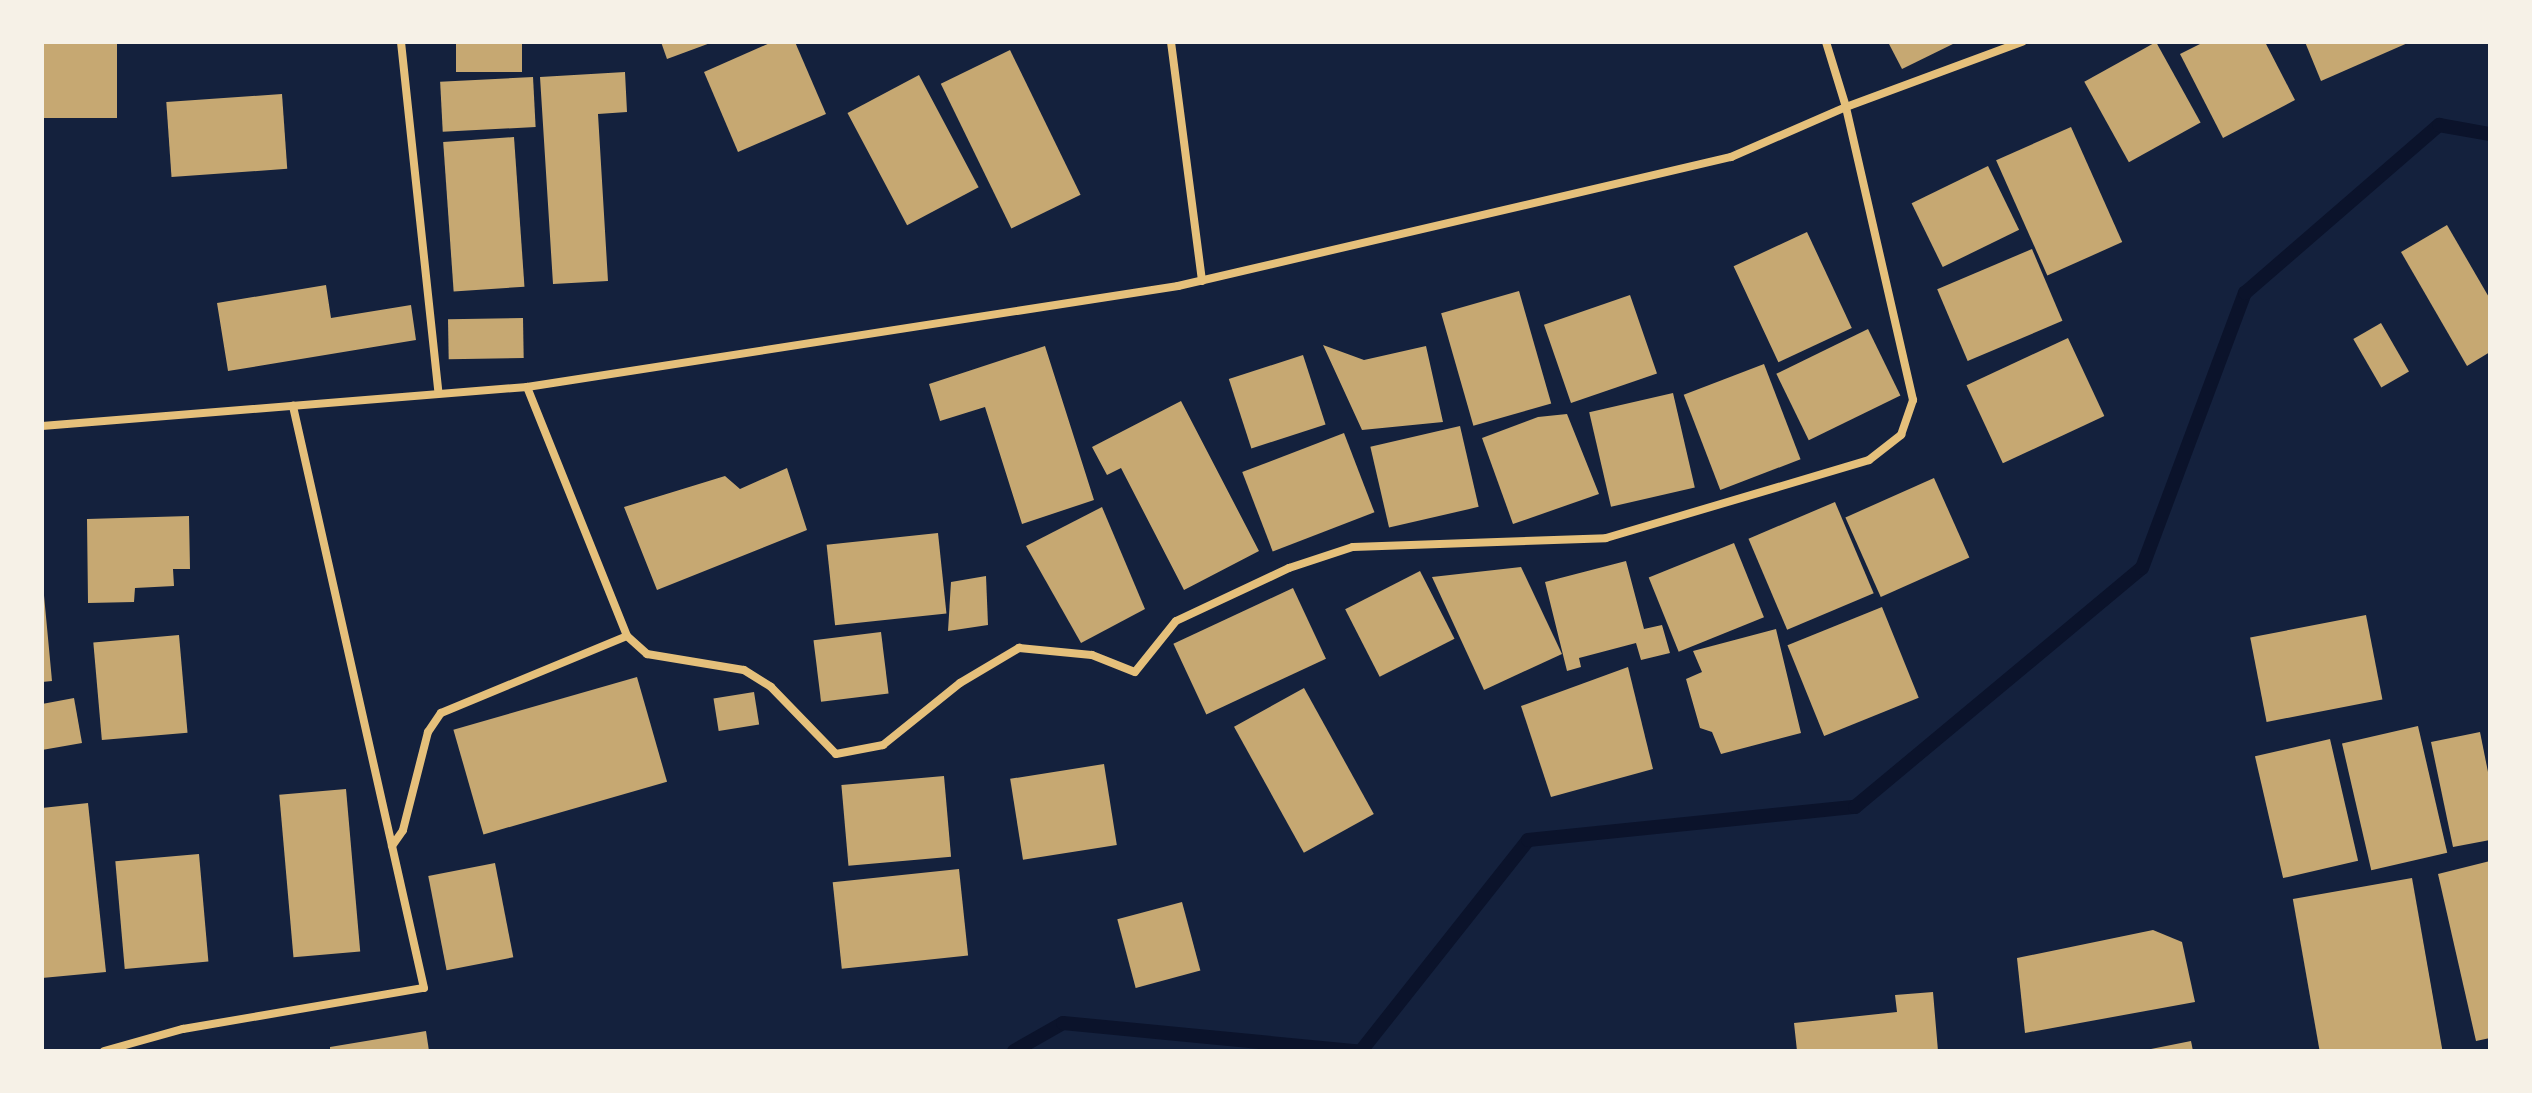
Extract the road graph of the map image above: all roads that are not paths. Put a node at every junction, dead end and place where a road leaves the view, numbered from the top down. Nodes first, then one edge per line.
1 (401, 42) edge
2 (1171, 42) edge
3 (1826, 42) edge
4 (2022, 42) edge
5 (1846, 107) junction
6 (1202, 281) junction
7 (527, 387) junction
8 (438, 390) junction
9 (293, 406) junction
10 (42, 426) edge
11 (627, 636) junction
12 (392, 846) junction
13 (104, 1051) edge

1 - 8 street
2 - 6 street
3 - 5 street
4 - 5 street
5 - 6 street
5 - 11 street
6 - 7 street
7 - 8 street
7 - 11 street
8 - 9 street
9 - 10 street
9 - 12 street
11 - 12 street
12 - 13 street

